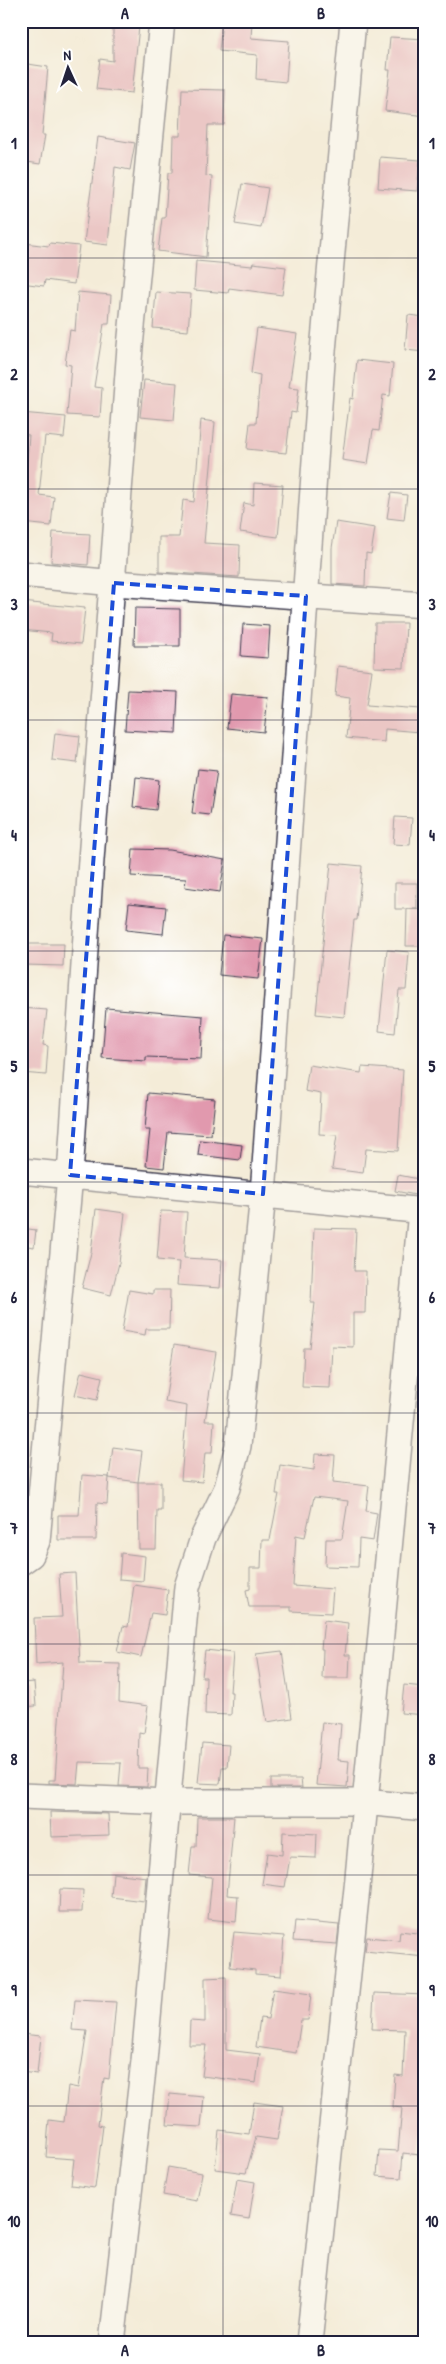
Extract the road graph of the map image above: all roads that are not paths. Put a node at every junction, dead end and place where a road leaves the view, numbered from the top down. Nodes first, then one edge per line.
1 (162, 21) edge
2 (352, 21) edge
3 (21, 574) edge
4 (114, 583) junction
5 (306, 596) junction
6 (425, 605) edge
7 (21, 1171) edge
8 (70, 1175) junction
9 (263, 1194) junction
10 (423, 1211) edge
11 (21, 1562) edge
12 (21, 1796) edge
13 (168, 1802) junction
14 (364, 1802) junction
15 (425, 1808) edge
16 (112, 2343) edge
17 (309, 2343) edge

1 - 4 street
2 - 5 street
3 - 4 street
4 - 5 street
4 - 8 street
5 - 6 street
5 - 9 street
7 - 8 street
8 - 9 street
8 - 11 street
9 - 10 street
9 - 13 street
10 - 14 street
12 - 13 street
13 - 14 street
13 - 16 street
14 - 15 street
14 - 17 street

